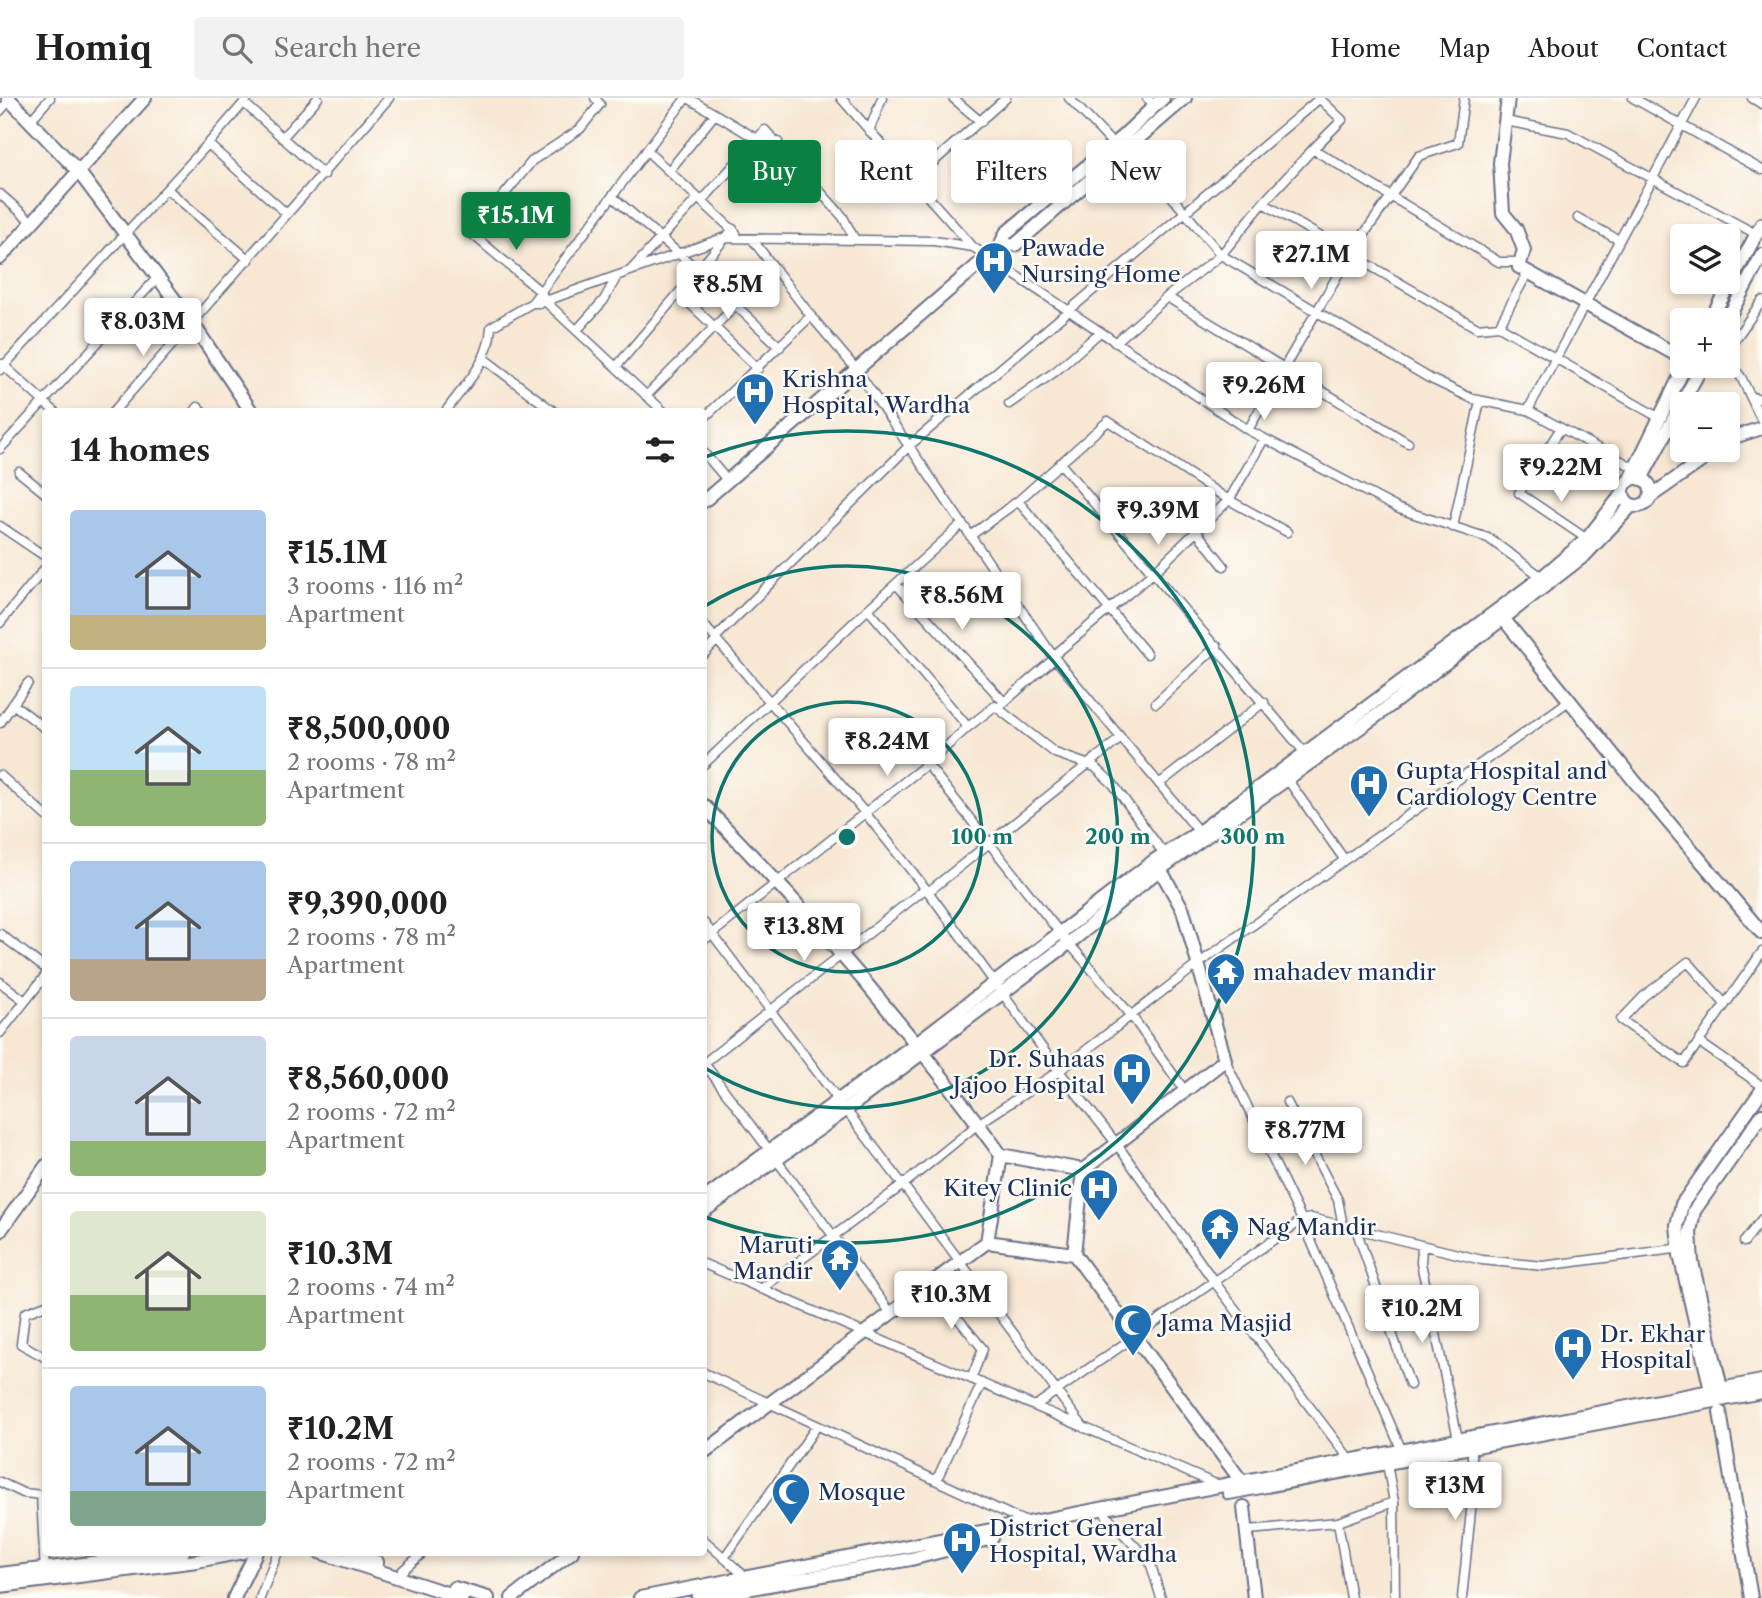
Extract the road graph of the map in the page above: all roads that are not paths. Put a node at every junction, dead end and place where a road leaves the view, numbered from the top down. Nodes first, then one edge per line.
1 (50, 98) edge
2 (145, 98) edge
3 (318, 98) edge
4 (389, 98) edge
5 (595, 98) edge
6 (687, 98) edge
7 (841, 98) edge
8 (882, 98) edge
9 (953, 98) edge
10 (1006, 98) edge
11 (1069, 98) edge
12 (1185, 98) edge
13 (1320, 98) edge
14 (1464, 98) edge
15 (1508, 98) edge
16 (1633, 98) edge
17 (1696, 98) edge
18 (1752, 98) edge
19 (9, 99) edge
20 (246, 100) edge
21 (1155, 100) edge
22 (1762, 104) edge
23 (0, 111) edge
24 (715, 114) junction
25 (30, 121) junction
26 (1505, 121) junction
27 (981, 122) junction
28 (1681, 125) junction
29 (869, 131) junction
30 (282, 138) junction
31 (757, 139) junction
32 (877, 140) edge
33 (1119, 140) edge
34 (1123, 140) edge
35 (1124, 140) edge
36 (208, 144) junction
37 (1313, 149) junction
38 (648, 152) junction
39 (937, 160) edge
40 (1762, 170) edge
41 (78, 171) junction
42 (669, 171) junction
43 (324, 175) junction
44 (1086, 176) edge
45 (1652, 179) junction
46 (167, 189) junction
47 (0, 194) edge
48 (1390, 196) junction
49 (614, 198) junction
50 (700, 200) junction
51 (934, 203) edge
52 (1176, 203) edge
53 (1263, 203) junction
54 (287, 214) junction
55 (1186, 214) junction
56 (1578, 218) dead end
57 (32, 222) junction
58 (733, 229) junction
59 (1759, 229) edge
60 (125, 234) junction
61 (661, 237) junction
62 (723, 238) junction
63 (743, 238) junction
64 (752, 239) junction
65 (855, 240) junction
66 (1619, 240) junction
67 (973, 247) junction
68 (681, 254) junction
69 (1350, 254) junction
70 (1220, 255) junction
71 (1762, 255) edge
72 (0, 258) edge
73 (986, 258) junction
74 (249, 260) junction
75 (1524, 267) junction
76 (629, 271) junction
77 (699, 271) junction
78 (617, 276) junction
79 (158, 278) junction
80 (541, 292) junction
81 (679, 293) junction
82 (1167, 297) junction
83 (1762, 301) edge
84 (546, 302) junction
85 (532, 303) junction
86 (736, 305) junction
87 (1584, 305) junction
88 (1735, 305) junction
89 (1716, 308) edge
90 (1733, 308) edge
91 (1317, 311) junction
92 (1069, 312) junction
93 (811, 316) junction
94 (1751, 316) junction
95 (193, 324) junction
96 (713, 326) junction
97 (1499, 326) junction
98 (577, 330) junction
99 (1100, 332) junction
100 (1740, 332) edge
101 (1116, 342) junction
102 (780, 347) junction
103 (1670, 352) edge
104 (1556, 357) junction
105 (483, 358) junction
106 (1, 366) edge
107 (616, 367) junction
108 (1284, 368) junction
109 (758, 369) junction
110 (856, 369) junction
111 (1740, 376) edge
112 (1679, 378) edge
113 (1695, 378) edge
114 (646, 396) junction
115 (1751, 397) junction
116 (44, 399) junction
117 (1762, 399) edge
118 (1480, 401) junction
119 (1009, 404) dead end
120 (52, 408) edge
121 (117, 408) edge
122 (249, 408) edge
123 (448, 408) edge
124 (549, 408) edge
125 (660, 408) edge
126 (1528, 410) junction
127 (707, 415) edge
128 (1658, 417) junction
129 (1762, 421) edge
130 (1560, 428) junction
131 (1762, 428) edge
132 (1248, 430) junction
133 (1740, 435) edge
134 (1264, 439) junction
135 (1408, 443) dead end
136 (909, 446) junction
137 (0, 449) edge
138 (707, 457) edge
139 (1700, 462) edge
140 (1060, 463) junction
141 (19, 472) dead end
142 (1636, 477) junction
143 (727, 480) junction
144 (42, 491) edge
145 (1655, 493) junction
146 (707, 498) edge
147 (1018, 500) junction
148 (1228, 500) junction
149 (1632, 505) junction
150 (962, 524) junction
151 (0, 526) edge
152 (1453, 527) junction
153 (1196, 531) junction
154 (1287, 532) dead end
155 (970, 536) junction
156 (1587, 539) junction
157 (42, 554) edge
158 (1224, 566) dead end
159 (42, 572) edge
160 (1153, 573) junction
161 (1542, 577) junction
162 (897, 584) junction
163 (1110, 609) junction
164 (868, 610) junction
165 (1500, 613) junction
166 (0, 623) edge
167 (707, 628) edge
168 (716, 639) junction
169 (1217, 646) junction
170 (707, 650) edge
171 (1147, 654) dead end
172 (1054, 657) junction
173 (28, 683) dead end
174 (769, 700) junction
175 (1570, 701) junction
176 (1264, 702) junction
177 (1156, 703) dead end
178 (13, 704) junction
179 (1001, 705) junction
180 (0, 723) edge
181 (42, 726) edge
182 (968, 727) junction
183 (1121, 738) junction
184 (1305, 753) junction
185 (707, 761) edge
186 (927, 764) junction
187 (1088, 765) junction
188 (0, 775) edge
189 (1287, 779) junction
190 (1159, 784) junction
191 (707, 809) edge
192 (42, 812) edge
193 (866, 814) junction
194 (1202, 835) junction
195 (989, 841) junction
196 (1164, 854) junction
197 (1344, 859) junction
198 (1160, 869) junction
199 (778, 881) junction
200 (926, 890) junction
201 (707, 927) edge
202 (1762, 933) edge
203 (0, 934) edge
204 (712, 934) junction
205 (707, 938) edge
206 (1064, 938) junction
207 (1762, 953) edge
208 (839, 954) junction
209 (1198, 964) junction
210 (42, 966) edge
211 (42, 980) edge
212 (0, 982) edge
213 (999, 986) junction
214 (25, 1001) junction
215 (1725, 1004) junction
216 (771, 1009) junction
217 (1131, 1015) junction
218 (0, 1033) edge
219 (1699, 1042) junction
220 (918, 1048) junction
221 (1225, 1060) junction
222 (707, 1061) edge
223 (707, 1067) edge
224 (1059, 1071) junction
225 (1762, 1088) edge
226 (1185, 1091) junction
227 (1287, 1102) dead end
228 (843, 1104) junction
229 (1762, 1115) edge
230 (978, 1124) junction
231 (1116, 1143) junction
232 (1001, 1155) junction
233 (771, 1156) junction
234 (1083, 1170) junction
235 (42, 1174) edge
236 (903, 1185) junction
237 (707, 1195) edge
238 (707, 1209) edge
239 (1762, 1219) edge
240 (1302, 1220) junction
241 (1343, 1226) junction
242 (1356, 1229) junction
243 (0, 1231) edge
244 (1757, 1231) edge
245 (833, 1236) junction
246 (988, 1242) junction
247 (1744, 1242) dead end
248 (1422, 1247) junction
249 (1685, 1248) junction
250 (1074, 1254) junction
251 (960, 1262) junction
252 (707, 1265) edge
253 (1213, 1280) junction
254 (930, 1284) junction
255 (761, 1289) junction
256 (42, 1307) edge
257 (891, 1313) junction
258 (864, 1333) junction
259 (1133, 1335) junction
260 (42, 1356) edge
261 (707, 1374) edge
262 (971, 1379) junction
263 (1762, 1381) edge
264 (982, 1384) junction
265 (1410, 1385) dead end
266 (1056, 1390) junction
267 (1762, 1392) edge
268 (1717, 1394) junction
269 (771, 1402) junction
270 (1035, 1406) junction
271 (1720, 1412) joint
272 (817, 1426) junction
273 (1084, 1427) junction
274 (1458, 1440) junction
275 (1478, 1443) junction
276 (707, 1450) edge
277 (1402, 1451) junction
278 (1351, 1461) junction
279 (1387, 1464) junction
280 (937, 1479) junction
281 (0, 1482) edge
282 (1221, 1486) junction
283 (1242, 1486) junction
284 (42, 1495) edge
285 (1394, 1502) junction
286 (1244, 1507) joint
287 (1106, 1515) junction
288 (1338, 1522) junction
289 (1033, 1525) junction
290 (1248, 1530) junction
291 (707, 1543) edge
292 (45, 1556) edge
293 (149, 1556) edge
294 (209, 1556) edge
295 (254, 1556) edge
296 (276, 1556) edge
297 (331, 1556) edge
298 (362, 1556) edge
299 (419, 1556) edge
300 (567, 1556) edge
301 (724, 1558) junction
302 (402, 1571) junction
303 (0, 1574) edge
304 (45, 1575) junction
305 (747, 1578) junction
306 (0, 1586) edge
307 (234, 1598) edge
308 (260, 1598) edge
309 (462, 1598) edge
310 (488, 1598) edge
311 (512, 1598) edge
312 (640, 1598) edge
313 (698, 1598) edge
314 (1161, 1598) edge
315 (1254, 1598) edge
316 (1351, 1598) edge
317 (1395, 1598) edge
318 (1461, 1598) edge
319 (1751, 1598) edge

1 - 25 street
2 - 41 main road
3 - 30 street
4 - 43 street
5 - 80 street
6 - 24 street
6 - 38 street
7 - 29 street
8 - 29 street
9 - 27 street
10 - 27 street
11 - 33 street
12 - 35 main road
13 - 37 street
13 - 55 street
14 - 48 street
15 - 26 main road
16 - 28 street
17 - 28 street
18 - 22 street
19 - 23 street
19 - 25 main road
20 - 30 street
20 - 36 street
21 - 34 main road
24 - 31 street
24 - 42 street
25 - 41 main road
26 - 45 street
26 - 75 main road
27 - 39 street
28 - 40 street
28 - 45 street
29 - 32 street
30 - 43 street
31 - 50 street
31 - 65 street
36 - 46 street
36 - 54 street
37 - 48 street
37 - 53 street
38 - 42 street
38 - 49 street
41 - 57 main road
41 - 60 main road
42 - 50 street
43 - 54 street
44 - 73 main road
45 - 59 street
45 - 66 street
46 - 60 street
46 - 74 street
47 - 57 street
48 - 69 street
48 - 75 street
49 - 61 street
49 - 80 street
50 - 58 street
50 - 61 street
51 - 67 street
52 - 55 street
53 - 69 street
53 - 70 street
54 - 74 street
55 - 70 street
55 - 92 street
56 - 66 street
57 - 72 main road
58 - 62 street
58 - 63 street
59 - 89 main road
60 - 79 main road
60 - 106 street
61 - 68 street
61 - 76 street
62 - 63 street
62 - 68 street
62 - 77 street
63 - 64 street
64 - 65 street
64 - 93 street
65 - 67 street
66 - 87 street
67 - 73 street
68 - 76 street
68 - 77 street
69 - 91 street
69 - 97 street
70 - 82 street
70 - 91 street
71 - 88 main road
73 - 92 street
73 - 110 main road
74 - 95 street
75 - 87 main road
75 - 97 street
76 - 78 street
77 - 81 street
77 - 86 street
78 - 84 street
78 - 98 street
79 - 95 main road
79 - 116 street
80 - 84 street
80 - 85 street
81 - 96 street
81 - 107 street
82 - 101 street
82 - 108 street
83 - 94 street
84 - 85 street
84 - 98 street
85 - 105 street
86 - 96 street
86 - 102 street
87 - 103 main road
87 - 104 street
88 - 90 main road
88 - 94 street
91 - 108 street
91 - 118 street
92 - 99 street
92 - 136 street
93 - 102 street
93 - 110 street
94 - 100 street
95 - 121 street
95 - 122 main road
96 - 109 street
96 - 114 street
97 - 104 street
98 - 107 street
99 - 101 street
99 - 119 street
101 - 132 street
102 - 109 street
104 - 126 street
104 - 128 street
105 - 123 street
105 - 124 street
106 - 116 street
107 - 114 street
108 - 132 street
108 - 135 street
109 - 127 street
110 - 136 street
110 - 143 main road
111 - 115 street
112 - 128 main road
113 - 142 main road
114 - 125 street
115 - 117 street
115 - 129 street
116 - 120 street
116 - 137 street
118 - 126 street
118 - 152 street
126 - 130 street
128 - 142 main road
130 - 142 street
130 - 156 street
131 - 133 main road
132 - 134 street
134 - 148 street
134 - 152 street
136 - 150 street
136 - 168 street
138 - 143 street
139 - 145 main road
140 - 147 street
140 - 148 street
140 - 160 street
141 - 144 street
142 - 145 main road
142 - 149 main road
142 - 156 main road
143 - 146 main road
145 - 149 main road
147 - 155 street
147 - 163 street
148 - 153 street
148 - 154 street
149 - 165 main road
150 - 155 street
150 - 162 street
151 - 157 street
152 - 161 street
153 - 158 street
153 - 160 street
155 - 172 street
156 - 161 main road
159 - 166 street
160 - 163 street
160 - 169 street
161 - 165 main road
162 - 164 street
162 - 179 street
163 - 171 street
163 - 172 street
164 - 174 street
164 - 182 street
165 - 175 main road
165 - 184 main road
165 - 189 main road
167 - 168 street
168 - 170 street
168 - 174 street
169 - 176 street
169 - 177 street
172 - 179 street
172 - 183 street
173 - 178 street
174 - 185 street
174 - 193 street
175 - 197 street
175 - 202 main road
176 - 184 street
176 - 190 street
178 - 180 street
178 - 181 street
179 - 182 street
179 - 187 street
182 - 186 street
183 - 187 street
183 - 190 street
184 - 194 main road
186 - 193 street
186 - 195 street
187 - 195 street
187 - 196 street
188 - 192 street
189 - 194 main road
189 - 197 street
190 - 194 street
191 - 199 main road
193 - 199 street
193 - 200 street
194 - 196 main road
194 - 198 main road
195 - 200 street
195 - 206 street
196 - 206 main road
197 - 209 street
198 - 206 main road
198 - 209 main road
199 - 204 street
199 - 208 main road
200 - 208 street
200 - 213 street
201 - 204 street
203 - 210 street
204 - 205 street
204 - 216 street
206 - 213 main road
206 - 217 street
207 - 215 street
208 - 216 street
208 - 220 main road
209 - 217 street
209 - 221 main road
211 - 214 street
212 - 214 street
213 - 220 main road
213 - 224 street
214 - 218 street
215 - 219 street
215 - 219 street
216 - 222 street
216 - 228 street
217 - 224 street
217 - 226 street
219 - 225 street
220 - 228 main road
220 - 230 main road
221 - 226 main road
221 - 240 street
223 - 233 street
224 - 230 street
224 - 231 street
225 - 249 main road
226 - 231 main road
227 - 241 street
228 - 233 main road
228 - 236 street
229 - 249 main road
230 - 232 main road
230 - 236 street
231 - 234 main road
231 - 253 street
232 - 234 main road
232 - 246 main road
233 - 237 main road
233 - 238 main road
233 - 245 street
234 - 250 main road
235 - 243 main road
236 - 245 street
236 - 251 street
239 - 244 street
240 - 241 street
240 - 253 street
240 - 277 street
241 - 242 street
242 - 248 street
242 - 265 street
244 - 247 street
245 - 255 street
245 - 257 street
246 - 250 main road
246 - 251 main road
248 - 249 street
248 - 274 street
249 - 268 main road
250 - 259 main road
251 - 254 main road
251 - 266 street
252 - 255 street
253 - 259 street
253 - 278 street
254 - 257 main road
254 - 262 street
255 - 258 street
256 - 260 street
257 - 258 main road
258 - 262 street
258 - 269 main road
259 - 266 street
259 - 283 main road
261 - 269 street
262 - 264 street
263 - 268 main road
264 - 270 street
264 - 280 street
266 - 270 street
266 - 273 street
267 - 268 main road
268 - 271 street
268 - 275 main road
269 - 272 street
269 - 276 main road
270 - 273 street
271 - 319 main road
272 - 280 street
272 - 301 street
273 - 282 street
274 - 275 main road
274 - 277 main road
275 - 279 main road
275 - 318 street
277 - 278 main road
278 - 283 main road
279 - 283 main road
279 - 285 street
280 - 289 street
281 - 284 street
282 - 283 main road
282 - 289 main road
283 - 286 street
283 - 287 main road
285 - 288 street
285 - 317 street
286 - 290 main road
287 - 289 main road
287 - 314 street
288 - 290 street
288 - 316 street
289 - 305 main road
289 - 313 main road
290 - 315 main road
291 - 301 street
292 - 304 street
293 - 304 main road
294 - 304 main road
295 - 307 main road
296 - 308 street
297 - 309 main road
298 - 302 main road
299 - 302 street
300 - 311 main road
301 - 305 street
302 - 310 main road
303 - 304 main road
304 - 306 main road
305 - 312 main road

